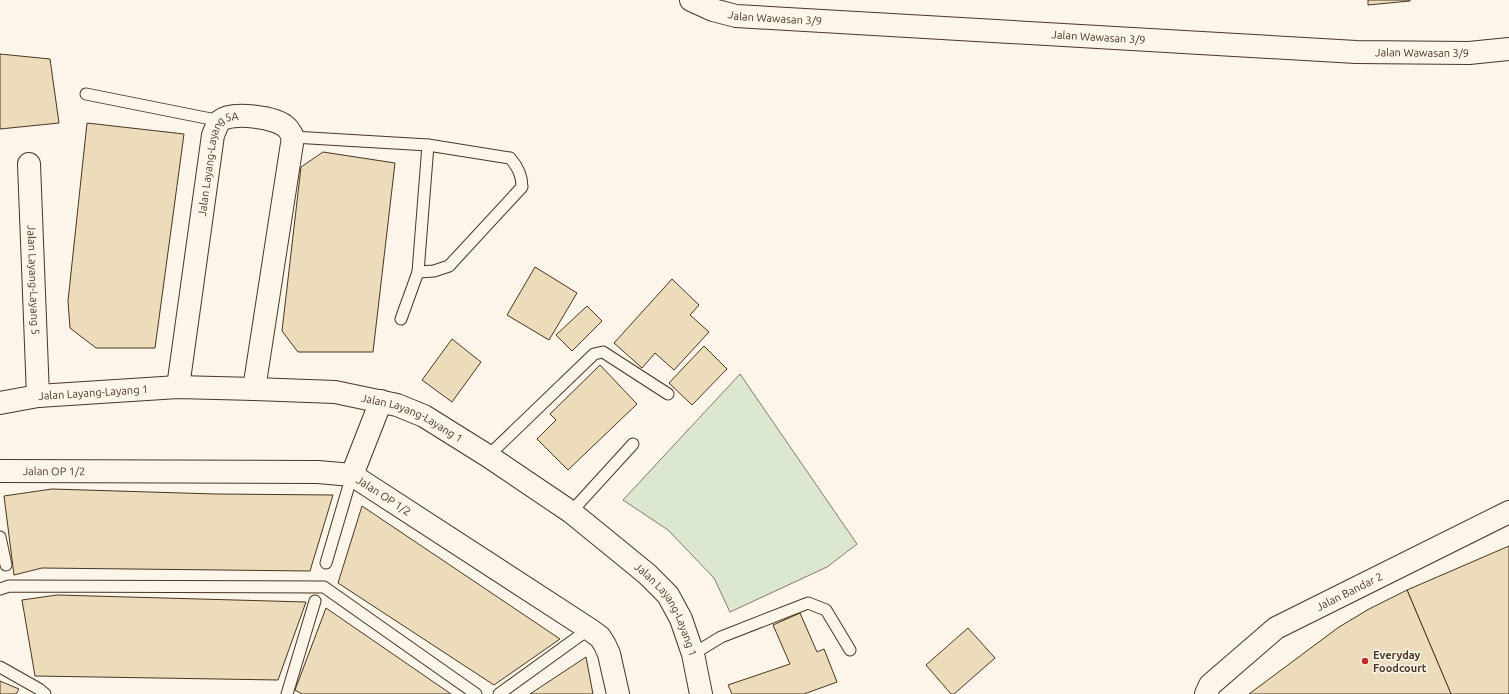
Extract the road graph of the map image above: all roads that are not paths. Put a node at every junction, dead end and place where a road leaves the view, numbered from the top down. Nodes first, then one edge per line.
1 (691, 0) edge
2 (1509, 49) edge
3 (86, 94) dead end
4 (221, 121) junction
5 (293, 137) junction
6 (428, 145) junction
7 (29, 164) dead end
8 (418, 272) junction
9 (401, 319) dead end
10 (178, 387) junction
11 (254, 389) junction
12 (668, 394) dead end
13 (38, 396) junction
14 (381, 401) junction
15 (0, 403) edge
16 (633, 444) dead end
17 (488, 456) junction
18 (0, 471) edge
19 (352, 475) junction
20 (571, 512) junction
21 (1509, 512) edge
22 (0, 537) edge
23 (326, 563) dead end
24 (6, 565) dead end
25 (0, 589) edge
26 (315, 601) dead end
27 (589, 629) junction
28 (850, 650) dead end
29 (693, 654) junction
30 (0, 667) edge
31 (45, 694) edge
32 (287, 694) edge
33 (476, 694) edge
34 (499, 694) edge
35 (618, 694) edge
36 (701, 694) edge
37 (1206, 694) edge

1 - 2 street, Jalan Wawasan 3/9
3 - 4 lane
4 - 5 street, Jalan Layang-Layang 5A
4 - 10 street, Jalan Layang-Layang 5A
5 - 6 lane
5 - 11 street
6 - 8 lane
6 - 8 lane
7 - 13 street, Jalan Layang-Layang 5
8 - 9 lane
10 - 11 street, Jalan Layang-Layang 1
10 - 13 street, Jalan Layang-Layang 1
11 - 14 street, Jalan Layang-Layang 1
12 - 17 lane
13 - 15 street, Jalan Layang-Layang 1
14 - 17 street, Jalan Layang-Layang 1
14 - 19 street
16 - 20 lane
17 - 20 street, Jalan Layang-Layang 1
18 - 19 street, Jalan OP 1/2
19 - 23 lane
19 - 27 street, Jalan OP 1/2
20 - 29 street, Jalan Layang-Layang 1
21 - 37 street, Jalan Bandar 2
22 - 24 lane
25 - 33 lane
26 - 32 lane
27 - 34 lane
27 - 35 street, Jalan OP 1/2
28 - 29 lane
29 - 36 street, Jalan Layang-Layang 1
30 - 31 lane

